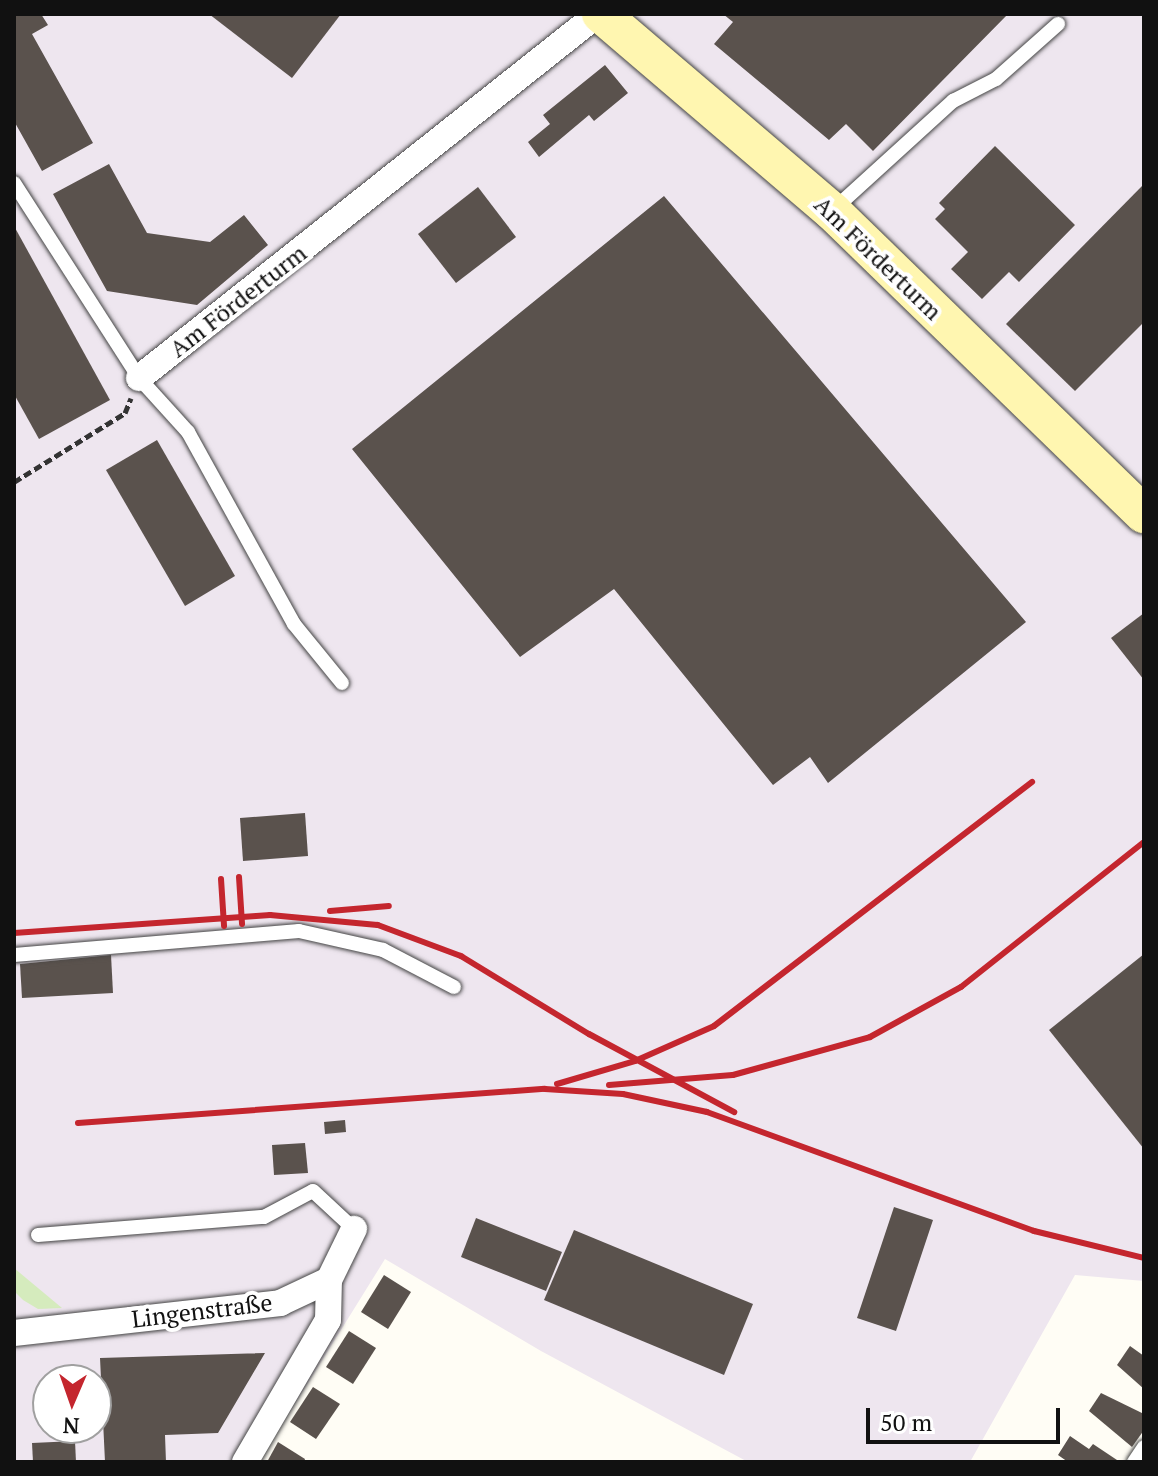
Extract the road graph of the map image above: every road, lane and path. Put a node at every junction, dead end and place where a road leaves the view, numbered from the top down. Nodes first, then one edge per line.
1 (600, 14) edge
2 (1058, 24) dead end
3 (14, 183) edge
4 (832, 211) junction
5 (139, 378) junction
6 (14, 482) edge
7 (1144, 514) edge
8 (342, 683) dead end
9 (14, 955) edge
10 (454, 987) dead end
11 (354, 1229) joint
12 (38, 1235) dead end
13 (329, 1280) junction
14 (14, 1333) edge
15 (1144, 1447) edge
16 (245, 1462) edge
17 (1134, 1462) edge

1 - 4 street, Am Förderturm
1 - 5 street, Am Förderturm
2 - 4 lane
3 - 5 lane
4 - 7 street, Am Förderturm
5 - 6 path
5 - 8 lane
9 - 10 lane
11 - 12 lane
11 - 13 street
13 - 14 street, Lingenstraße
13 - 16 street
15 - 17 lane

